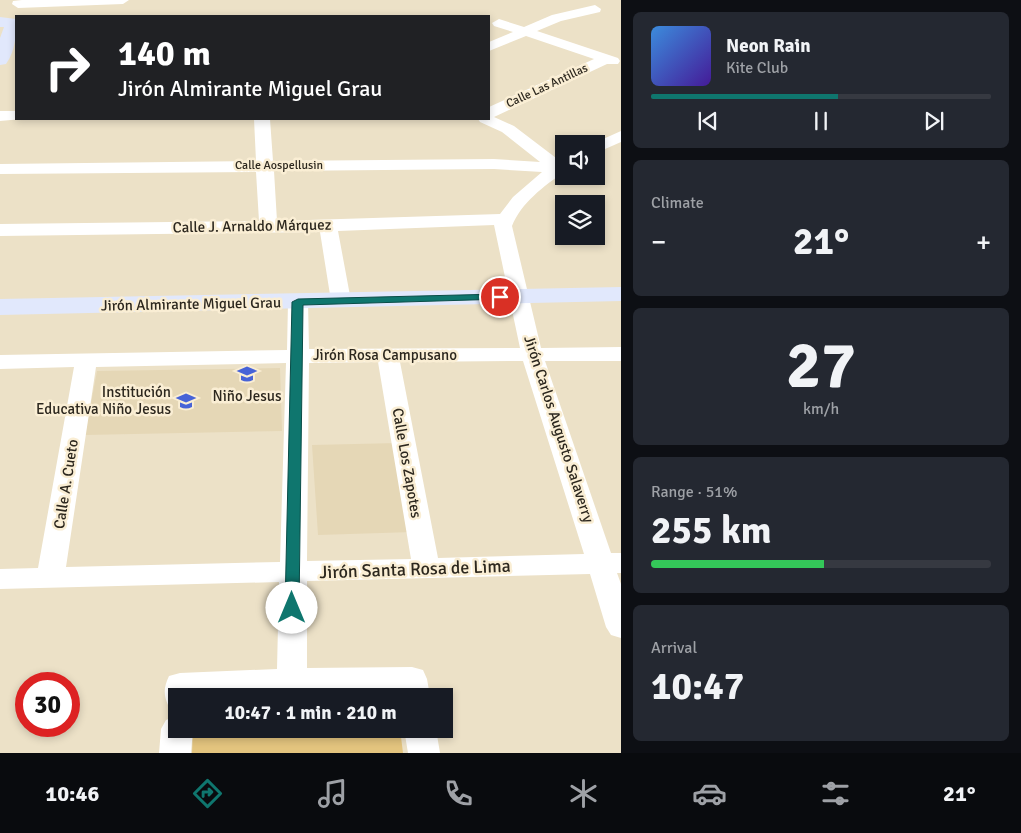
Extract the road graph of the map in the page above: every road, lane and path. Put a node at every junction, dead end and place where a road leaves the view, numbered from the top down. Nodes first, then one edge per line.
1 (117, 0) edge
2 (123, 0) edge
3 (19, 2) edge
4 (595, 9) dead end
5 (122, 15) edge
6 (7, 22) edge
7 (498, 23) dead end
8 (524, 33) junction
9 (490, 47) edge
10 (606, 59) junction
11 (0, 60) edge
12 (621, 63) edge
13 (490, 113) edge
14 (0, 116) edge
15 (15, 116) edge
16 (262, 120) edge
17 (488, 120) edge
18 (621, 136) edge
19 (605, 144) edge
20 (555, 162) edge
21 (266, 165) junction
22 (555, 166) edge
23 (0, 169) edge
24 (555, 171) edge
25 (504, 219) junction
26 (268, 226) junction
27 (328, 226) junction
28 (0, 230) edge
29 (621, 294) edge
30 (520, 297) junction
31 (341, 301) junction
32 (298, 302) junction
33 (0, 307) edge
34 (532, 354) junction
35 (621, 354) edge
36 (298, 356) junction
37 (388, 356) junction
38 (86, 360) junction
39 (0, 362) edge
40 (611, 563) edge
41 (426, 569) junction
42 (292, 573) junction
43 (0, 579) edge
44 (50, 579) junction
45 (621, 627) edge
46 (292, 680) junction
47 (202, 688) edge
48 (413, 688) edge
49 (176, 738) edge
50 (422, 738) edge
51 (175, 753) edge
52 (424, 753) edge

1 - 2 street
1 - 3 street
1 - 5 street
3 - 6 street
4 - 8 street
6 - 11 street
7 - 8 street
8 - 9 street
8 - 10 street
10 - 12 street
10 - 13 street, Calle Las Antillas
14 - 15 street
16 - 21 street
17 - 20 street
18 - 19 street
21 - 22 street, Calle Aospellusin
21 - 23 street, Calle Aospellusin
21 - 26 street
24 - 25 street
25 - 27 street, Calle J. Arnaldo Márquez
25 - 30 street, Jirón Carlos Augusto Salaverry
26 - 27 street, Calle J. Arnaldo Márquez
26 - 28 street, Calle J. Arnaldo Márquez
27 - 31 street
29 - 30 street, Jirón Almirante Miguel Grau
30 - 31 street, Jirón Almirante Miguel Grau
30 - 34 street, Jirón Carlos Augusto Salaverry
31 - 32 street, Jirón Almirante Miguel Grau
32 - 33 street, Jirón Almirante Miguel Grau
32 - 36 street
34 - 35 street, Jirón Rosa Campusano
34 - 37 street, Jirón Rosa Campusano
34 - 40 street, Jirón Carlos Augusto Salaverry
36 - 37 street, Jirón Rosa Campusano
36 - 38 street, Jirón Rosa Campusano
36 - 42 street
37 - 41 street, Calle Los Zapotes
38 - 39 street, Jirón Rosa Campusano
38 - 44 street, Calle A. Cueto
40 - 41 street, Jirón Santa Rosa de Lima
40 - 45 street, Jirón Carlos Augusto Salaverry
41 - 42 street, Jirón Santa Rosa de Lima
42 - 44 street, Jirón Santa Rosa de Lima
42 - 46 street
43 - 44 street, Jirón Santa Rosa de Lima
46 - 47 street
46 - 48 street
49 - 51 street
50 - 52 street

